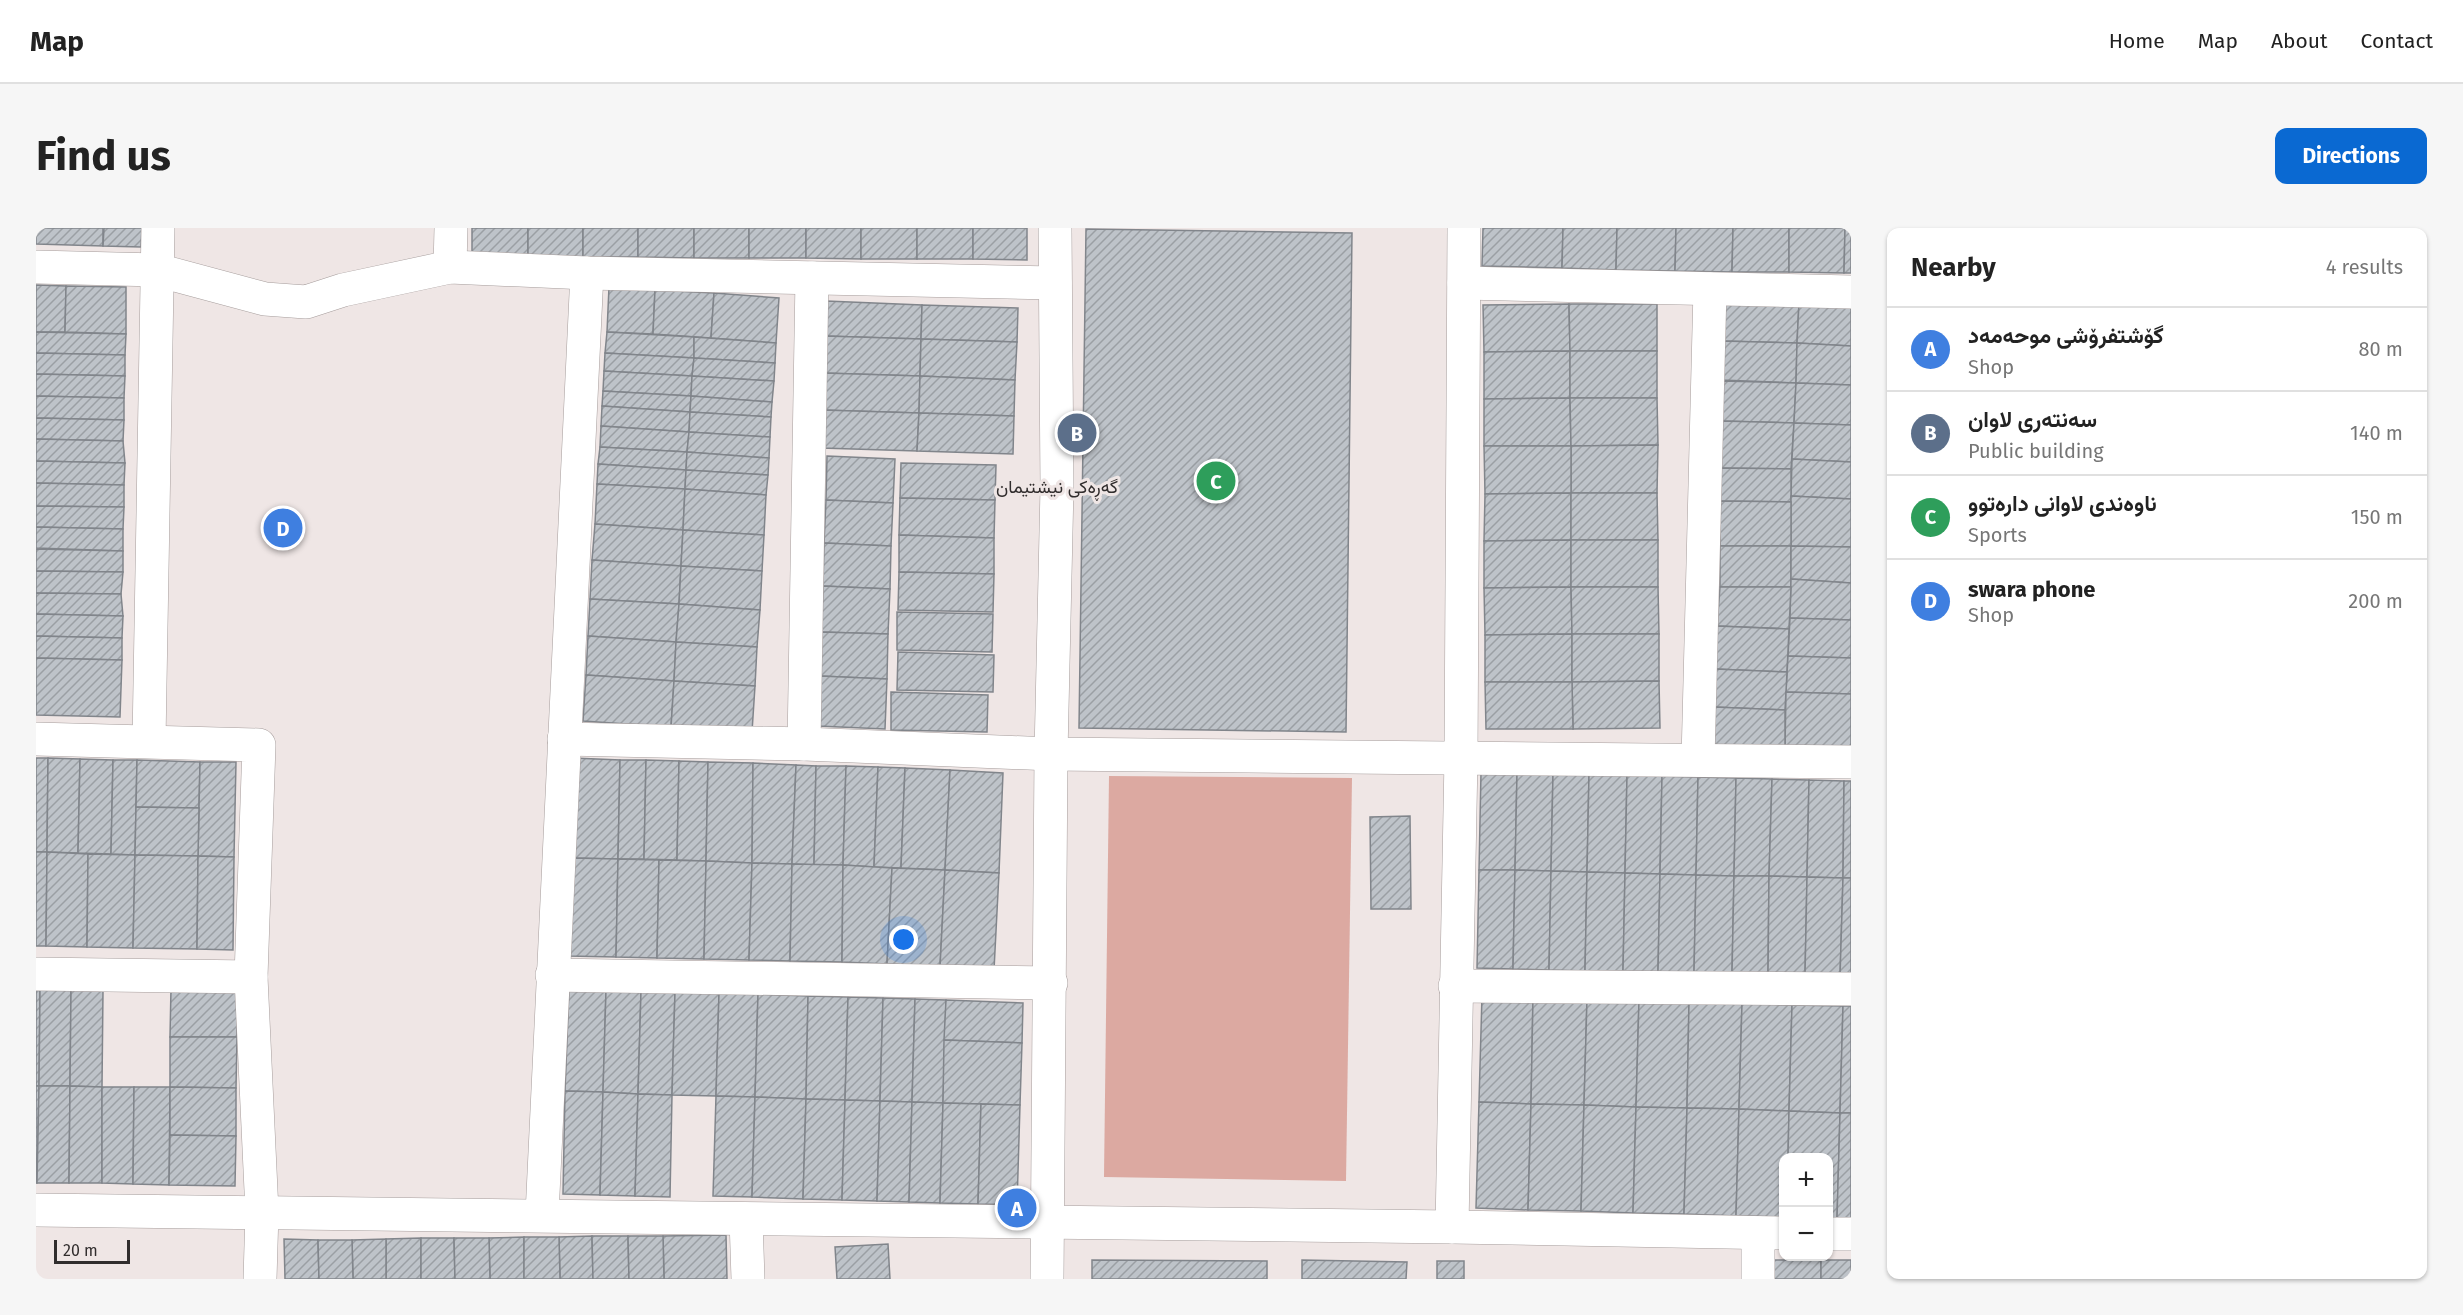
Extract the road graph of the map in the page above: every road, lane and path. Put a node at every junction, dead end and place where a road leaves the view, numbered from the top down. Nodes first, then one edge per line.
1 (158, 228) edge
2 (451, 228) edge
3 (1055, 228) edge
4 (1464, 228) edge
5 (36, 267) edge
6 (450, 267) junction
7 (158, 270) junction
8 (587, 273) junction
9 (812, 278) junction
10 (1055, 283) junction
11 (1464, 283) junction
12 (1710, 289) junction
13 (1851, 292) edge
14 (36, 739) edge
15 (564, 739) junction
16 (149, 741) junction
17 (804, 744) junction
18 (1051, 754) junction
19 (1461, 758) junction
20 (1698, 760) junction
21 (1851, 762) edge
22 (36, 974) edge
23 (552, 975) junction
24 (251, 977) junction
25 (1051, 983) junction
26 (1455, 986) junction
27 (1851, 989) edge
28 (36, 1210) edge
29 (262, 1212) junction
30 (542, 1215) junction
31 (747, 1219) junction
32 (1049, 1223) junction
33 (1452, 1227) junction
34 (1771, 1233) edge
35 (1833, 1234) edge
36 (1851, 1234) edge
37 (260, 1279) edge
38 (748, 1279) edge
39 (1047, 1279) edge
40 (1758, 1279) edge

1 - 7 street
2 - 6 street
3 - 10 street
4 - 11 street
5 - 7 street
6 - 7 street
6 - 8 street
7 - 16 street
8 - 9 street
8 - 15 street
9 - 10 street
9 - 17 street
10 - 18 street
11 - 12 street
11 - 19 street
12 - 13 street
12 - 20 street
14 - 16 street
15 - 17 street
15 - 23 street
16 - 24 street
17 - 18 street
18 - 19 street
18 - 25 street
19 - 20 street
19 - 26 street
20 - 21 street
22 - 24 street
23 - 25 street
23 - 30 street
24 - 29 street
25 - 32 street
26 - 27 street
26 - 33 street
28 - 29 street
29 - 30 street
29 - 37 street
30 - 31 street
31 - 32 street
31 - 38 street
32 - 33 street
32 - 39 street
33 - 34 street
34 - 40 street
35 - 36 street

